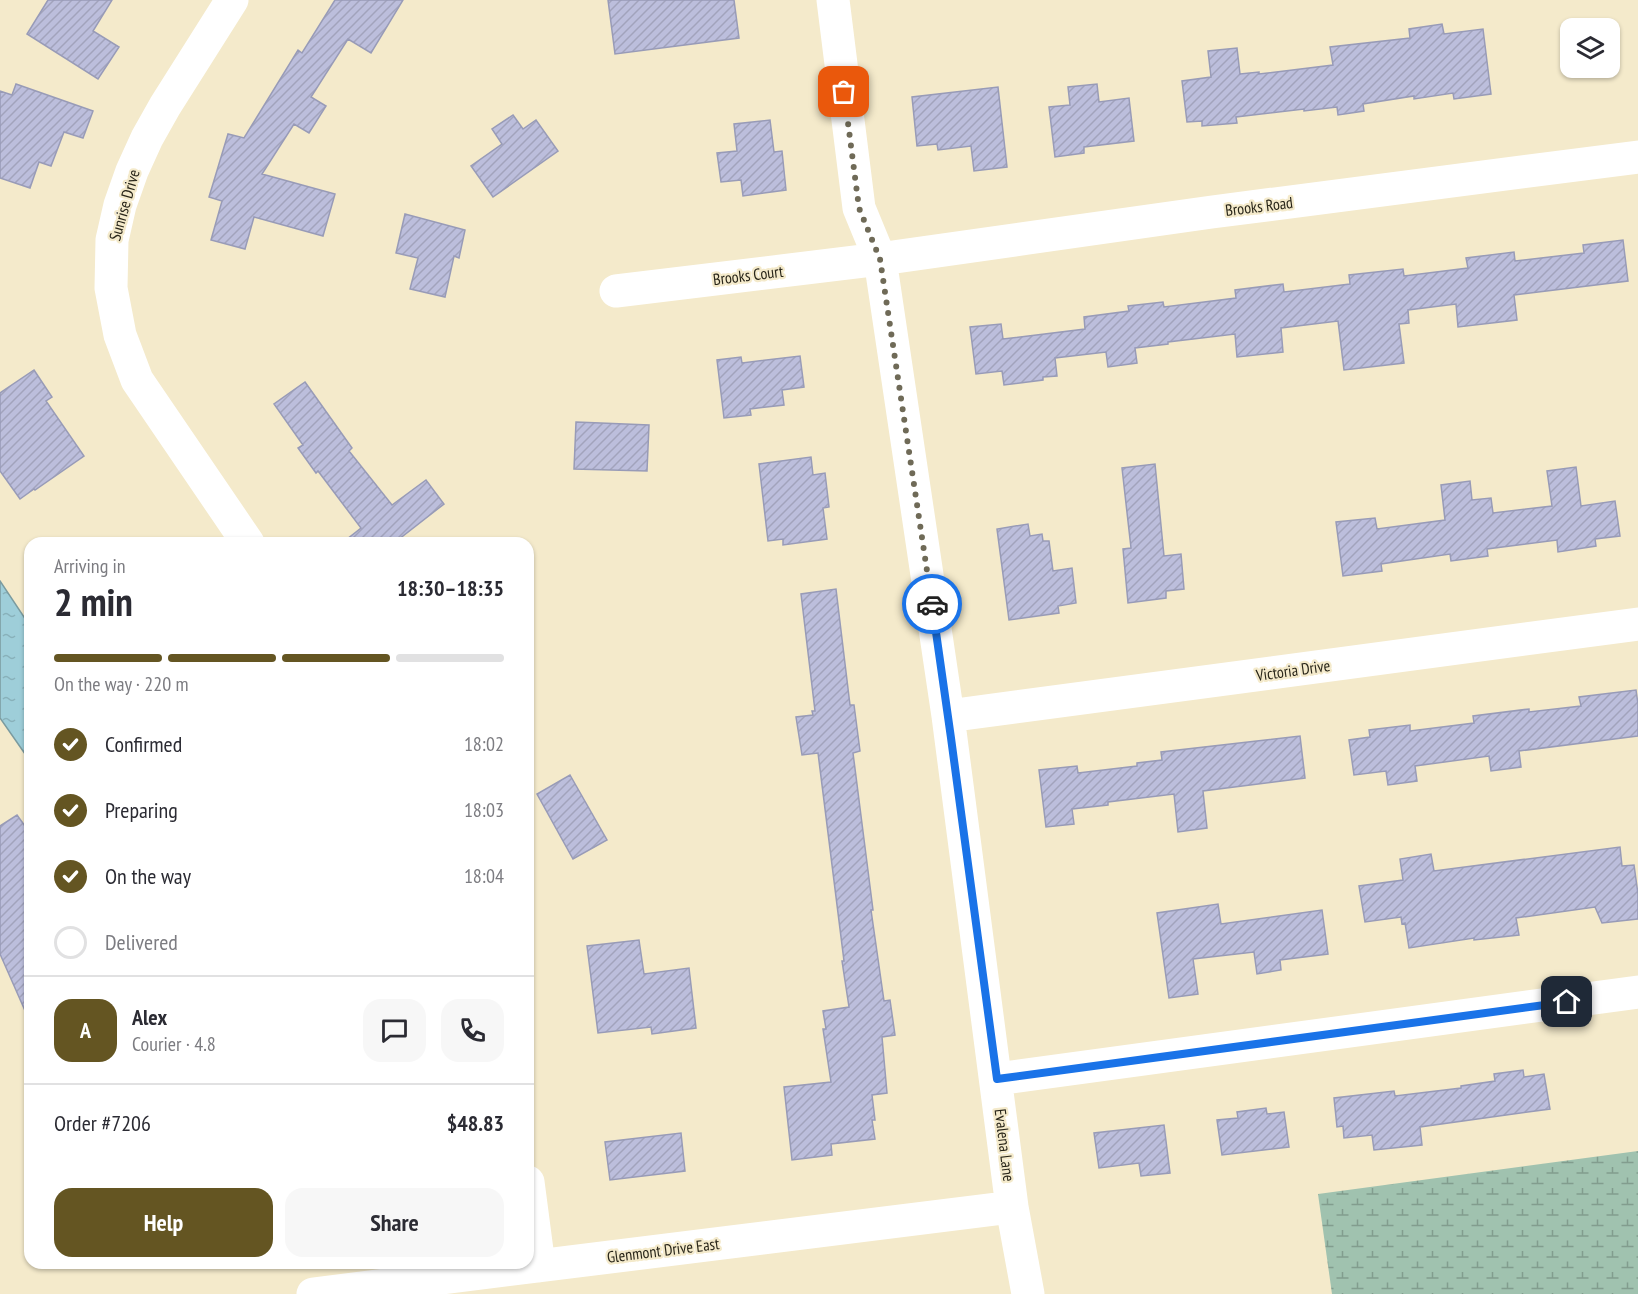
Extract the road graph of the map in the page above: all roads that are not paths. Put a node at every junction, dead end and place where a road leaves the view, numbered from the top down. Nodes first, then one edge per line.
1 (232, 0) edge
2 (833, 0) edge
3 (1638, 158) edge
4 (880, 259) junction
5 (616, 291) dead end
6 (244, 537) edge
7 (1638, 624) edge
8 (948, 716) junction
9 (1638, 992) edge
10 (997, 1079) junction
11 (1012, 1207) junction
12 (534, 1228) edge
13 (539, 1266) junction
14 (534, 1267) edge
15 (515, 1269) edge
16 (313, 1294) edge
17 (1028, 1294) edge

1 - 6 street, Sunrise Drive
2 - 4 street, Evalena Lane
3 - 4 street, Brooks Road
4 - 5 street, Brooks Court
4 - 8 street, Evalena Lane
7 - 8 street, Victoria Drive
8 - 10 street, Evalena Lane
9 - 10 street
10 - 11 street, Evalena Lane
11 - 13 street, Glenmont Drive East
11 - 17 street, Evalena Lane
12 - 13 street
13 - 14 street, Glenmont Drive East
15 - 16 street, Glenmont Drive East

